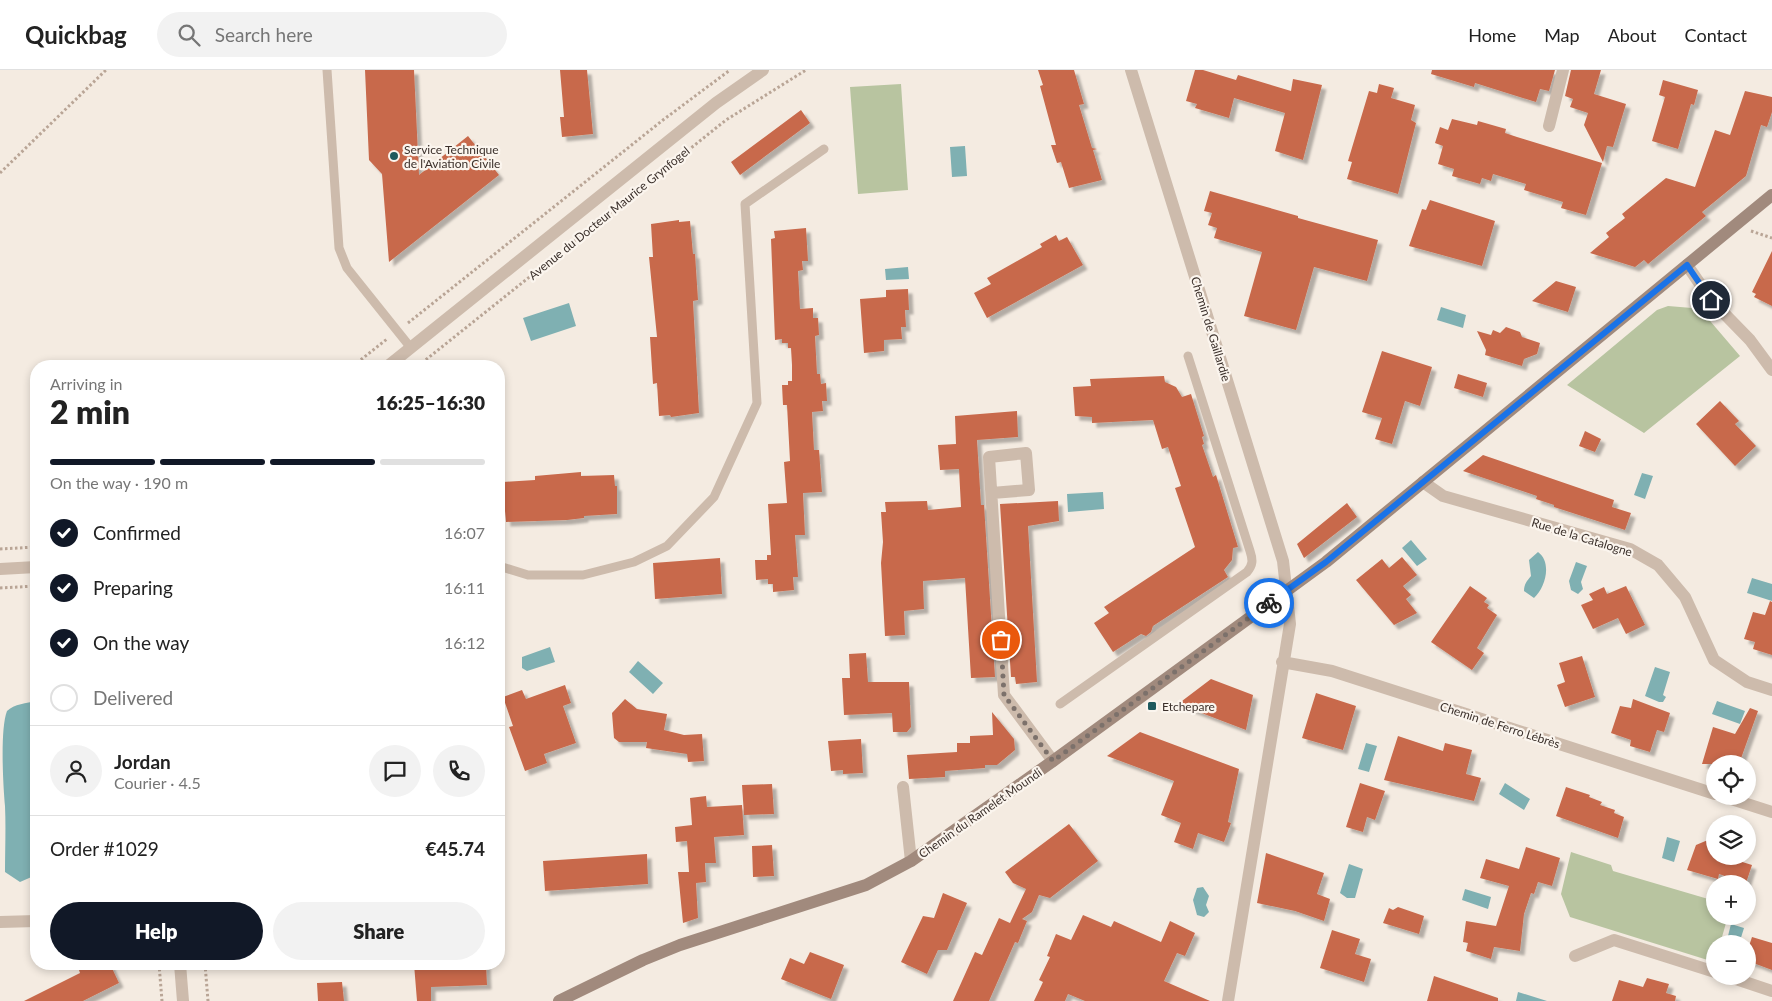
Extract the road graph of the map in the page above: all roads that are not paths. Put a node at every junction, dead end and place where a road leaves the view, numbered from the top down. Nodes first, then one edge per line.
1 (327, 70) edge
2 (763, 70) edge
3 (1131, 70) edge
4 (1563, 70) edge
5 (1549, 126) dead end
6 (824, 149) dead end
7 (1772, 195) edge
8 (1687, 265) junction
9 (411, 348) junction
10 (1188, 356) dead end
11 (396, 360) edge
12 (1772, 370) edge
13 (1423, 482) junction
14 (992, 493) dead end
15 (30, 568) edge
16 (505, 568) edge
17 (0, 569) edge
18 (1288, 590) junction
19 (1282, 662) junction
20 (1772, 690) edge
21 (1060, 704) dead end
22 (1053, 761) junction
23 (903, 787) dead end
24 (1706, 791) edge
25 (1750, 805) edge
26 (1772, 812) edge
27 (911, 861) junction
28 (30, 921) edge
29 (0, 922) edge
30 (1575, 956) dead end
31 (1706, 969) edge
32 (180, 970) edge
33 (1754, 985) edge
34 (1772, 991) edge
35 (183, 1001) edge
36 (559, 1001) edge
37 (1228, 1001) edge

1 - 9 lane
2 - 9 street, Avenue du Docteur Maurice Grynfogel
3 - 18 street, Chemin de Gaillardie
4 - 5 street
6 - 16 lane
7 - 8 main road, Chemin du Ramelet Moundi
8 - 12 street
8 - 13 main road, Chemin du Ramelet Moundi
9 - 11 street, Avenue du Docteur Maurice Grynfogel
10 - 21 lane
13 - 18 main road, Chemin du Ramelet Moundi
13 - 20 street, Rue de la Catalogne
14 - 22 street
15 - 17 street
18 - 19 street
18 - 22 main road, Chemin du Ramelet Moundi
19 - 24 street, Chemin de Ferro Lébrès
19 - 37 street
22 - 27 main road, Chemin du Ramelet Moundi
23 - 27 street
25 - 26 street
27 - 36 main road, Chemin du Ramelet Moundi
28 - 29 street
30 - 31 street
32 - 35 street
33 - 34 street

